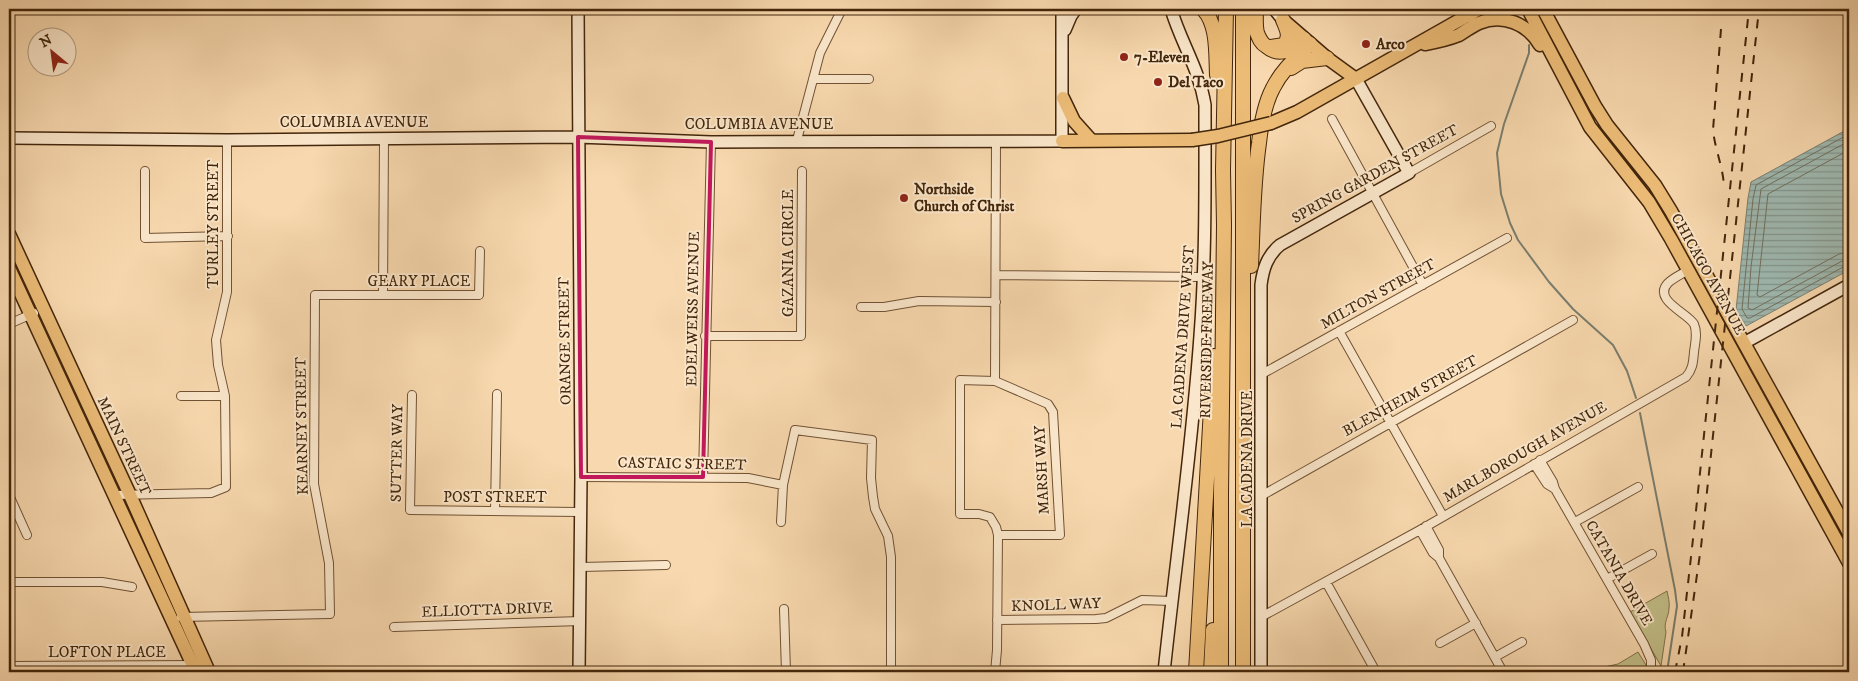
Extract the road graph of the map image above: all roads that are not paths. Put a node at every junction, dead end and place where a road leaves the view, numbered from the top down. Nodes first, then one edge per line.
1 (578, 9) edge
2 (842, 9) edge
3 (1062, 9) edge
4 (1076, 9) edge
5 (1171, 9) edge
6 (1203, 9) edge
7 (1226, 9) edge
8 (1243, 9) edge
9 (1256, 9) edge
10 (1479, 9) edge
11 (1528, 9) edge
12 (1543, 9) edge
13 (1279, 14) edge
14 (1063, 37) junction
15 (1307, 42) junction
16 (1264, 45) junction
17 (1414, 46) junction
18 (1327, 58) junction
19 (1282, 74) junction
20 (1563, 77) junction
21 (813, 79) junction
22 (869, 79) dead end
23 (1356, 79) junction
24 (1063, 98) junction
25 (1332, 119) dead end
26 (1491, 126) dead end
27 (578, 137) junction
28 (9, 138) edge
29 (384, 138) junction
30 (227, 140) junction
31 (797, 140) junction
32 (1092, 140) junction
33 (996, 141) junction
34 (1062, 141) junction
35 (711, 142) junction
36 (802, 170) dead end
37 (1223, 170) junction
38 (145, 171) dead end
39 (1408, 174) junction
40 (1372, 194) junction
41 (1224, 225) junction
42 (9, 234) edge
43 (228, 236) junction
44 (1507, 238) dead end
45 (1275, 250) joint
46 (480, 251) dead end
47 (1701, 263) junction
48 (9, 268) edge
49 (1688, 270) junction
50 (997, 275) junction
51 (1203, 277) junction
52 (1423, 284) junction
53 (1849, 285) edge
54 (315, 295) joint
55 (383, 295) junction
56 (996, 302) junction
57 (861, 308) dead end
58 (43, 309) junction
59 (30, 315) junction
60 (1572, 320) dead end
61 (1243, 321) junction
62 (9, 324) edge
63 (1340, 331) junction
64 (706, 336) junction
65 (1744, 343) junction
66 (1262, 374) junction
67 (995, 381) junction
68 (497, 394) dead end
69 (412, 395) dead end
70 (181, 396) dead end
71 (225, 396) junction
72 (1761, 402) junction
73 (1391, 422) junction
74 (1537, 462) junction
75 (581, 477) junction
76 (703, 477) junction
77 (783, 485) junction
78 (1638, 486) dead end
79 (9, 495) edge
80 (115, 495) junction
81 (130, 495) junction
82 (1221, 495) junction
83 (1261, 496) junction
84 (410, 510) joint
85 (495, 511) junction
86 (580, 512) junction
87 (1444, 516) junction
88 (781, 522) dead end
89 (1575, 522) junction
90 (1423, 528) junction
91 (1849, 533) edge
92 (998, 535) junction
93 (27, 536) dead end
94 (1652, 554) dead end
95 (1849, 563) edge
96 (666, 565) dead end
97 (581, 567) junction
98 (1607, 579) junction
99 (9, 582) edge
100 (1326, 582) junction
101 (132, 587) dead end
102 (1172, 601) junction
103 (784, 609) dead end
104 (169, 617) junction
105 (183, 617) junction
106 (1261, 617) junction
107 (997, 620) junction
108 (581, 621) junction
109 (1476, 623) junction
110 (394, 627) dead end
111 (1522, 642) dead end
112 (1440, 643) dead end
113 (1495, 657) junction
114 (9, 666) edge
115 (200, 668) edge
116 (580, 672) edge
117 (786, 672) edge
118 (891, 672) edge
119 (995, 672) edge
120 (1164, 672) edge
121 (1196, 672) edge
122 (1211, 672) edge
123 (1222, 672) edge
124 (1243, 672) edge
125 (1261, 672) edge
126 (1376, 672) edge
127 (1503, 672) edge
128 (1651, 672) edge

1 - 27 main road, ORANGE STREET
2 - 21 street
3 - 14 main road
4 - 14 main road
5 - 51 main road, LA CADENA DRIVE WEST
6 - 37 highway
7 - 37 highway, RIVERSIDE FREEWAY
8 - 61 highway
9 - 16 highway
10 - 17 main road, COLUMBIA AVENUE
11 - 20 main road, CHICAGO AVENUE
12 - 47 main road, CHICAGO AVENUE
13 - 15 main road
13 - 16 highway
14 - 24 main road
15 - 16 highway
15 - 18 main road
15 - 19 highway
17 - 20 main road
17 - 23 main road, COLUMBIA AVENUE
18 - 19 highway
18 - 23 main road
19 - 61 highway
20 - 49 main road, CHICAGO AVENUE
21 - 22 street
21 - 31 street
23 - 32 main road, COLUMBIA AVENUE, bridge
23 - 39 main road
24 - 32 main road
24 - 34 main road
25 - 40 street
26 - 39 street, SPRING GARDEN STREET
27 - 29 main road, COLUMBIA AVENUE
27 - 35 main road, COLUMBIA AVENUE
27 - 75 main road, ORANGE STREET
28 - 30 main road, COLUMBIA AVENUE
29 - 30 main road, COLUMBIA AVENUE
29 - 55 street
30 - 43 street, TURLEY STREET
31 - 33 main road, COLUMBIA AVENUE
31 - 35 main road, COLUMBIA AVENUE
32 - 34 main road, COLUMBIA AVENUE
33 - 34 main road, COLUMBIA AVENUE
33 - 50 street
35 - 64 street, EDELWEISS AVENUE
36 - 64 street, GAZANIA CIRCLE
37 - 41 highway, RIVERSIDE FREEWAY
38 - 43 street
39 - 40 main road, SPRING GARDEN STREET
40 - 45 main road, SPRING GARDEN STREET
40 - 52 street
41 - 82 highway, RIVERSIDE FREEWAY
41 - 121 highway
42 - 58 main road, MAIN STREET
43 - 71 street, TURLEY STREET
44 - 52 street, MILTON STREET
45 - 66 main road, LA CADENA DRIVE
46 - 55 street, GEARY PLACE
47 - 49 main road
47 - 65 main road, CHICAGO AVENUE
48 - 59 main road
49 - 72 main road, CHICAGO AVENUE
49 - 74 street, MARLBOROUGH AVENUE
50 - 51 street
50 - 56 street
51 - 102 main road, LA CADENA DRIVE WEST
52 - 63 street, MILTON STREET
53 - 65 main road
54 - 55 street, GEARY PLACE
54 - 105 street, KEARNEY STREET
56 - 57 street
56 - 67 street
58 - 59 street
58 - 81 main road, MAIN STREET
59 - 62 street
59 - 80 main road
60 - 73 street, BLENHEIM STREET
61 - 124 highway
63 - 66 street, MILTON STREET
63 - 73 street
64 - 76 street, EDELWEISS AVENUE
65 - 72 main road
65 - 91 main road, CHICAGO AVENUE
66 - 83 main road, LA CADENA DRIVE
67 - 92 street, MARSH WAY
67 - 92 street, MARSH WAY
68 - 85 street
69 - 84 street, SUTTER WAY
70 - 71 street
71 - 81 street, TURLEY STREET
72 - 95 main road, CHICAGO AVENUE
73 - 83 street, BLENHEIM STREET
73 - 87 street
74 - 87 street, MARLBOROUGH AVENUE
74 - 89 street, CATANIA DRIVE
75 - 76 street, CASTAIC STREET
75 - 86 main road, ORANGE STREET
76 - 77 street, CASTAIC STREET
77 - 88 street
77 - 118 street
78 - 89 street
79 - 93 street
80 - 81 street
80 - 104 main road
81 - 105 main road, MAIN STREET
82 - 122 highway
82 - 123 highway, RIVERSIDE FREEWAY
83 - 106 main road, LA CADENA DRIVE
84 - 85 street, POST STREET
85 - 86 street, POST STREET
86 - 97 main road, ORANGE STREET
87 - 90 street, MARLBOROUGH AVENUE
89 - 98 street, CATANIA DRIVE
90 - 100 street, MARLBOROUGH AVENUE
90 - 109 street
92 - 107 street
94 - 98 street
96 - 97 street
97 - 108 main road, ORANGE STREET
98 - 128 street, CATANIA DRIVE
99 - 101 street
100 - 106 street, MARLBOROUGH AVENUE
100 - 126 street
102 - 107 street, KNOLL WAY
102 - 120 main road, LA CADENA DRIVE WEST
103 - 117 street
104 - 105 street
104 - 115 main road
105 - 115 main road, MAIN STREET
106 - 125 main road, LA CADENA DRIVE
107 - 119 street
108 - 110 street, ELLIOTTA DRIVE
108 - 116 main road, ORANGE STREET
109 - 112 street
109 - 113 street
111 - 113 street
113 - 127 street
114 - 115 street, LOFTON PLACE

